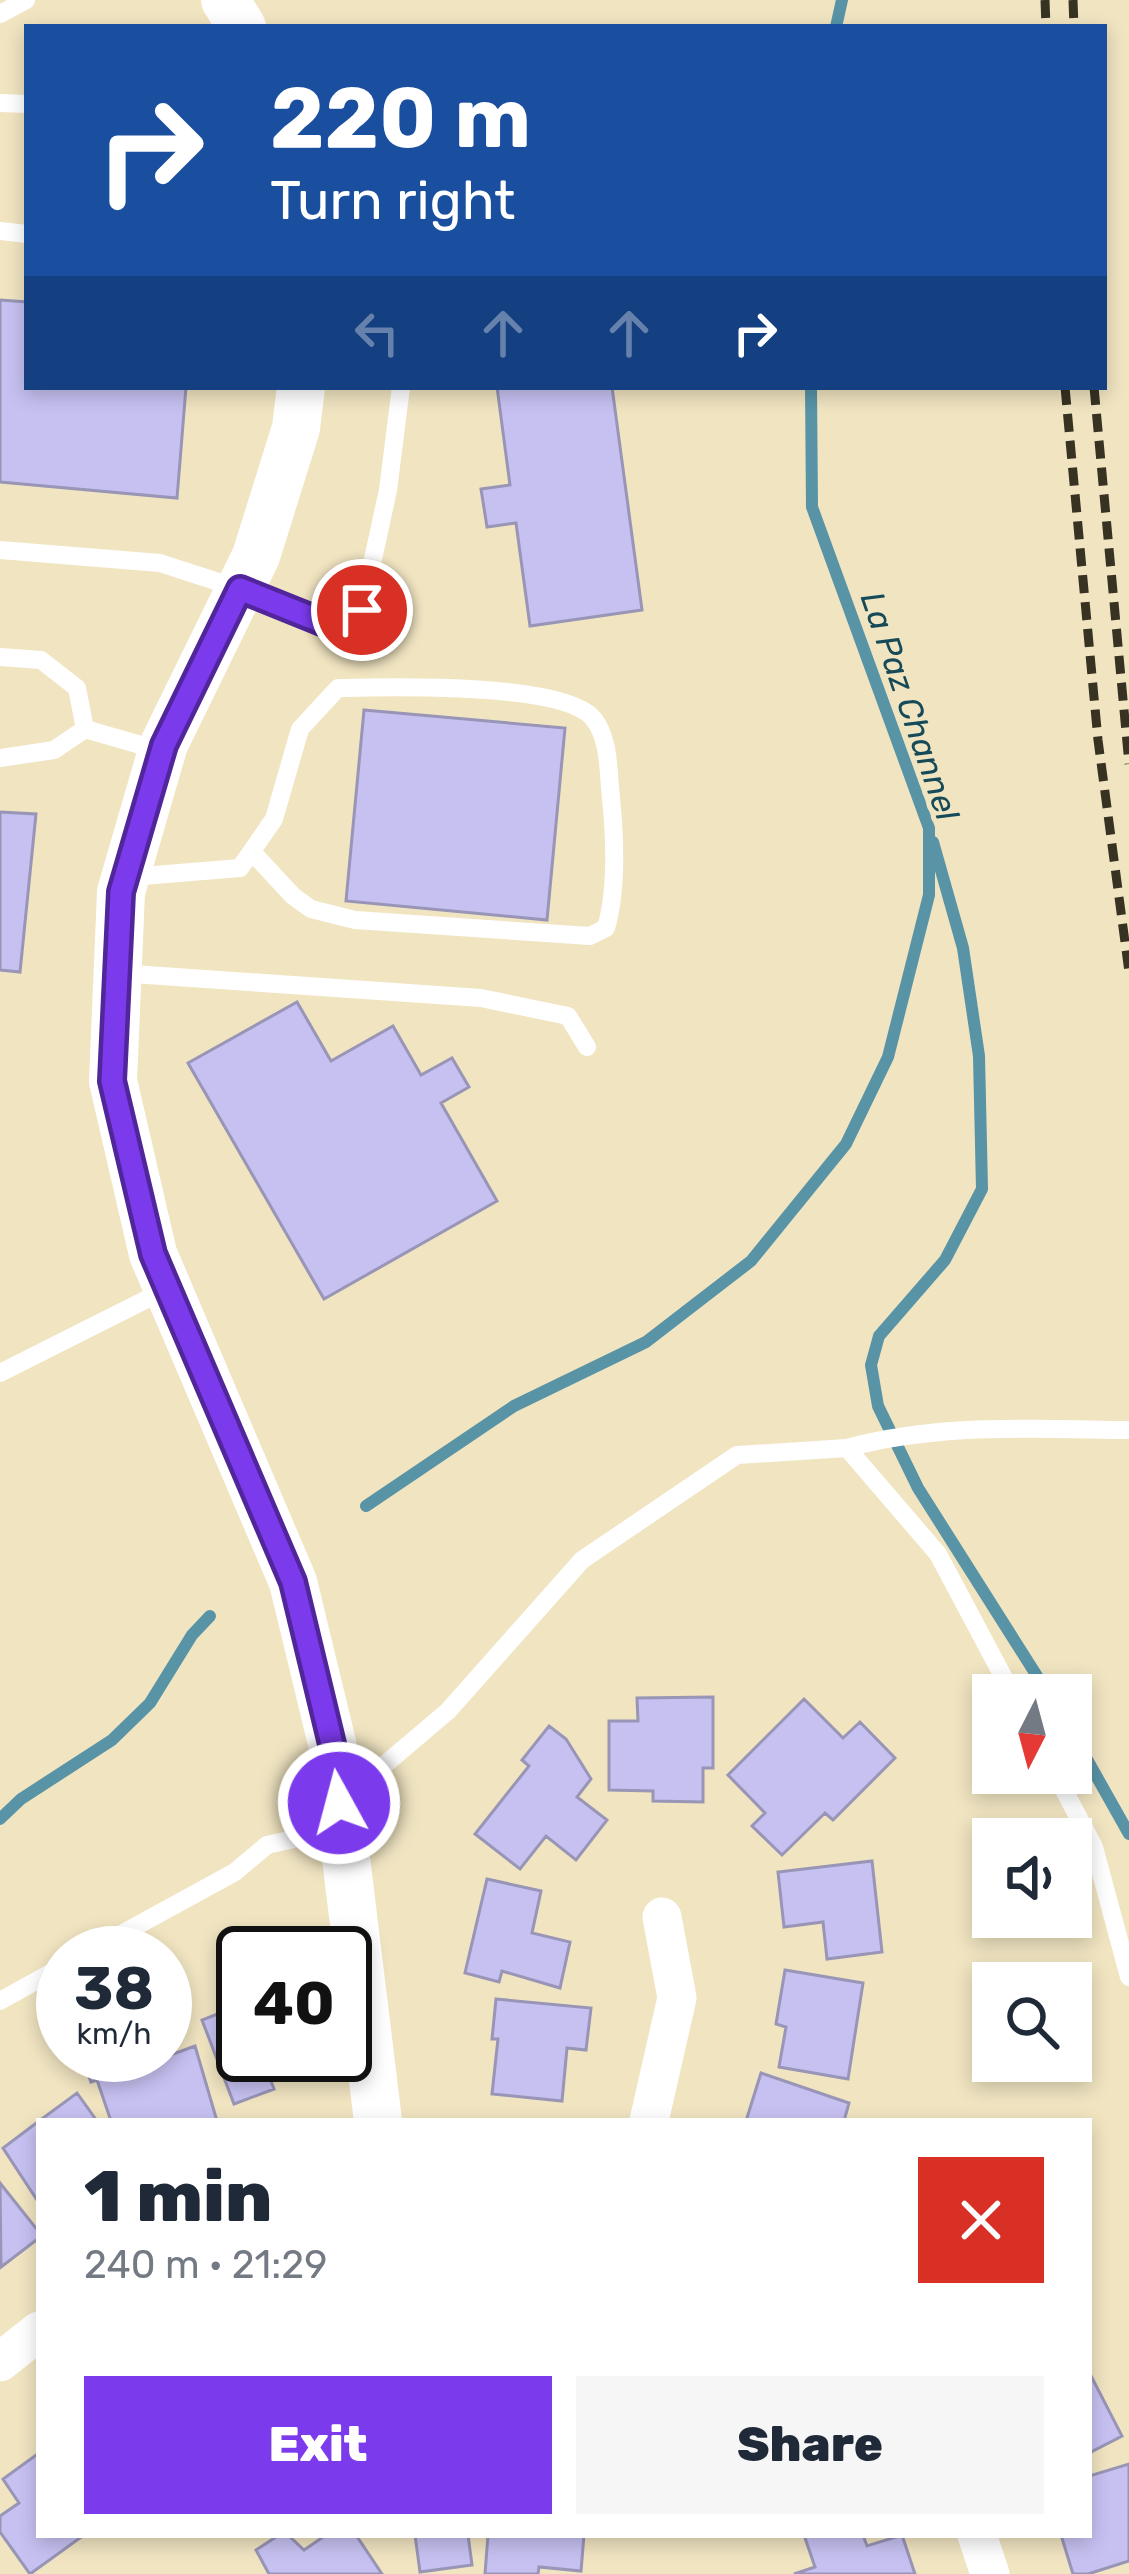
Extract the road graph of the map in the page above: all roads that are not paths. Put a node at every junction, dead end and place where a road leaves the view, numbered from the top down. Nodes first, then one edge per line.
1 (26, 0) edge
2 (0, 14) edge
3 (301, 390) edge
4 (401, 390) edge
5 (0, 550) edge
6 (240, 589) junction
7 (0, 656) edge
8 (86, 728) junction
9 (162, 751) junction
10 (0, 758) edge
11 (252, 852) junction
12 (125, 877) junction
13 (118, 973) junction
14 (587, 1047) dead end
15 (167, 1288) junction
16 (0, 1373) edge
17 (1129, 1430) edge
18 (847, 1448) junction
19 (1002, 1674) edge
20 (1065, 1794) edge
21 (341, 1815) junction
22 (662, 1917) dead end
23 (136, 1926) edge
24 (1129, 1977) edge
25 (36, 1981) edge
26 (0, 2001) edge
27 (378, 2118) edge
28 (650, 2118) edge
29 (36, 2333) edge
30 (0, 2362) edge
31 (978, 2538) edge
32 (989, 2574) edge

1 - 2 lane
3 - 6 street
4 - 6 lane
5 - 6 lane
6 - 9 street
7 - 8 lane
8 - 9 lane
8 - 10 lane
9 - 12 street
11 - 11 lane
11 - 12 lane
12 - 13 street
13 - 14 lane
13 - 15 street
15 - 16 lane
15 - 21 street
17 - 18 lane
18 - 19 lane
18 - 21 lane
20 - 24 lane
21 - 23 lane
21 - 27 street
22 - 28 street
25 - 26 lane
29 - 30 street
31 - 32 street

